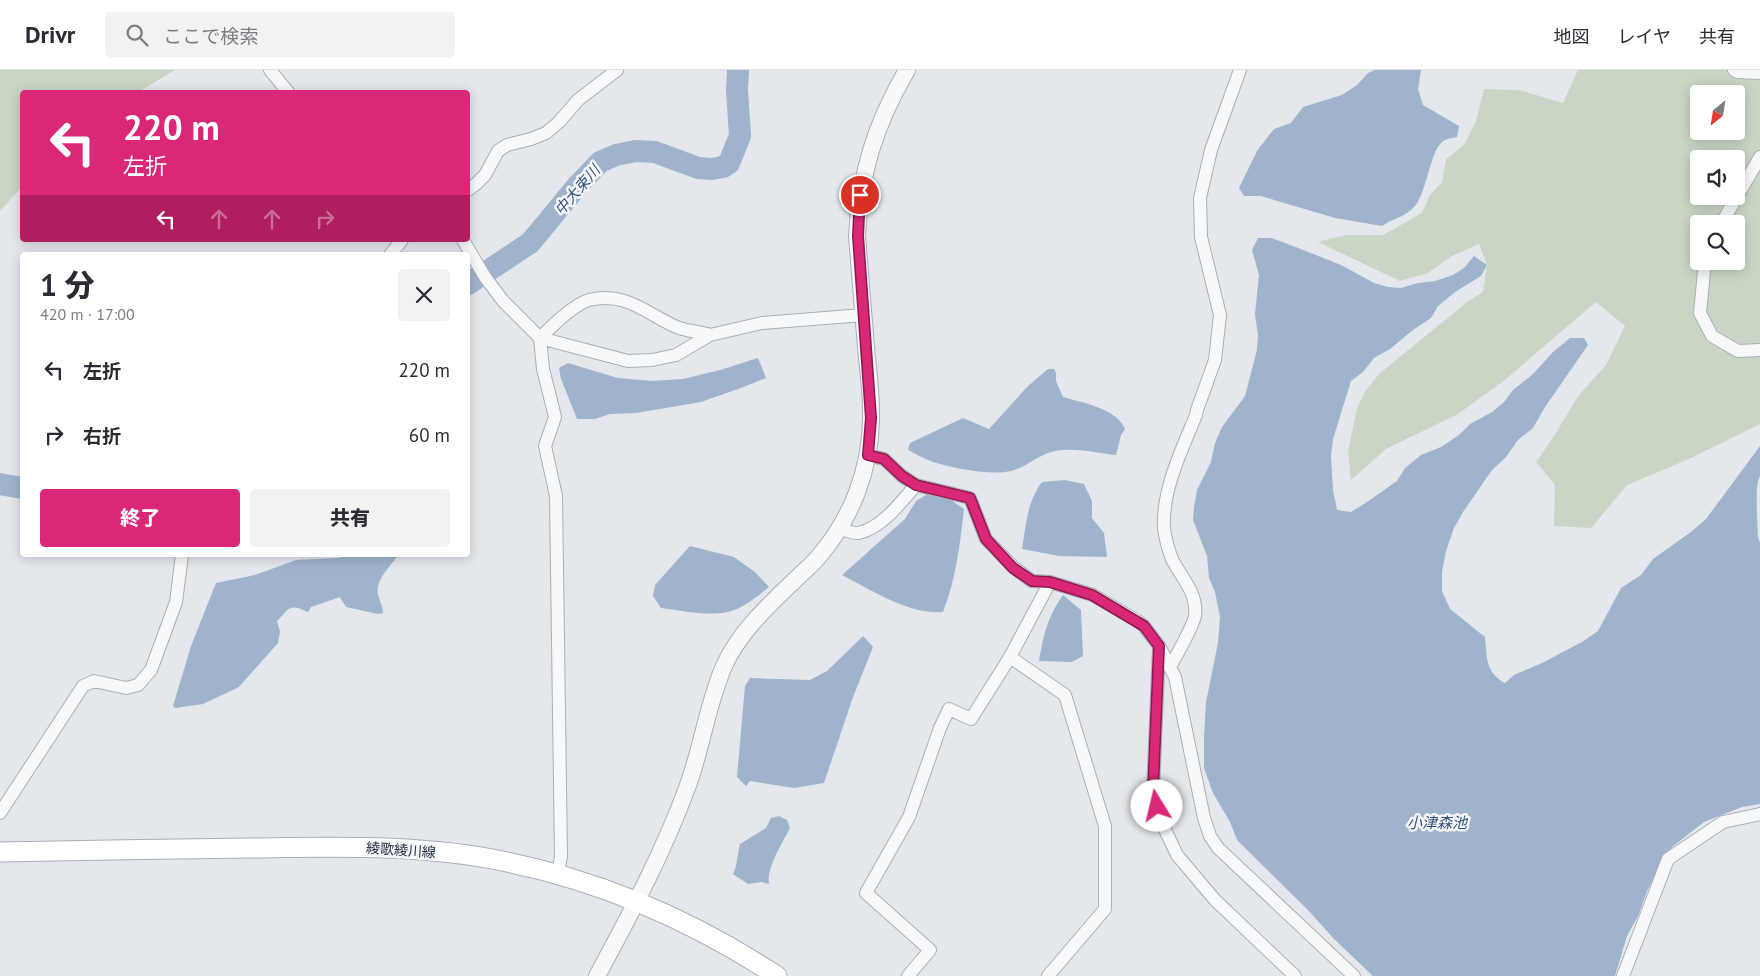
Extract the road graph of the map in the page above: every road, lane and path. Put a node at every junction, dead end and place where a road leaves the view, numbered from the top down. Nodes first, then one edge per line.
1 (270, 70) edge
2 (617, 70) edge
3 (907, 70) edge
4 (1240, 70) edge
5 (1734, 70) edge
6 (1760, 73) edge
7 (286, 90) edge
8 (1760, 157) edge
9 (470, 188) edge
10 (1726, 215) edge
11 (400, 242) edge
12 (392, 252) edge
13 (470, 252) edge
14 (1704, 270) edge
15 (863, 315) junction
16 (710, 335) junction
17 (540, 338) junction
18 (1760, 350) edge
19 (868, 455) junction
20 (916, 485) junction
21 (840, 529) junction
22 (182, 557) edge
23 (1050, 582) junction
24 (1159, 646) junction
25 (1010, 657) junction
26 (1170, 667) junction
27 (0, 813) edge
28 (1760, 814) edge
29 (0, 852) edge
30 (558, 874) junction
31 (638, 901) junction
32 (1291, 975) edge
33 (597, 976) edge
34 (777, 976) edge
35 (908, 976) edge
36 (1048, 976) edge
37 (1354, 976) edge
38 (1623, 976) edge

1 - 7 street
2 - 9 street
3 - 15 street
4 - 26 street
5 - 6 street
8 - 10 street
11 - 12 street
13 - 17 street
14 - 18 street
15 - 16 street
15 - 19 street
16 - 17 street
16 - 17 street
17 - 30 street
19 - 20 street
19 - 21 street
20 - 21 street
20 - 23 street
21 - 31 street
22 - 27 street
23 - 24 street
23 - 25 street
24 - 26 street
24 - 32 street
25 - 35 street
25 - 36 street
26 - 37 street
28 - 38 street
29 - 30 main road, 綾歌綾川線
30 - 31 main road, 綾歌綾川線
31 - 33 street
31 - 34 main road, 綾歌綾川線

